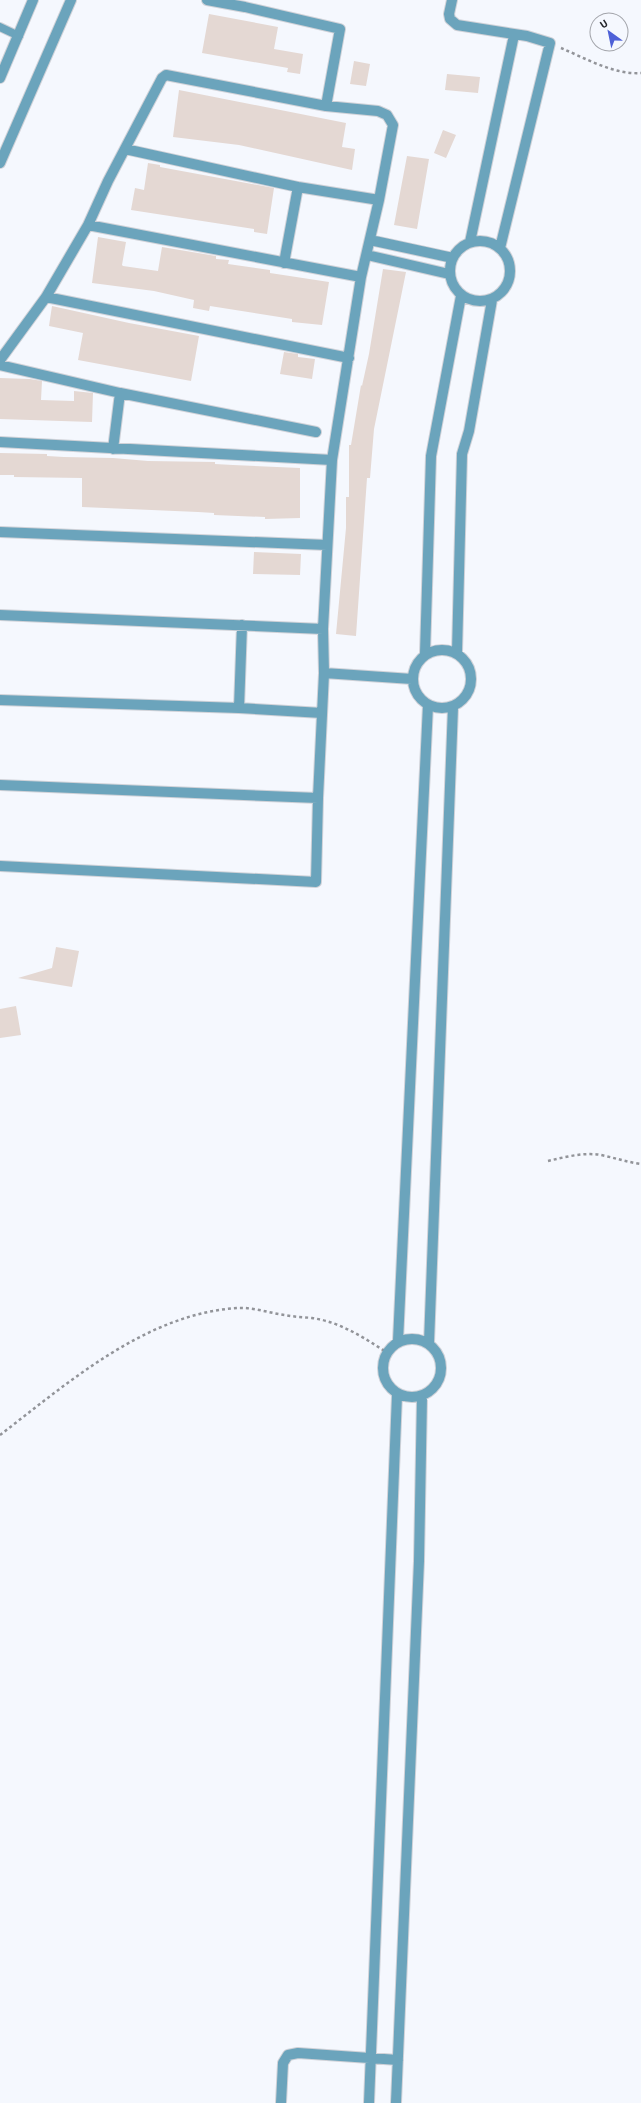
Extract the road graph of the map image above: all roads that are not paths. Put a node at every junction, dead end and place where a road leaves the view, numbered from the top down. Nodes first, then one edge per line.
1 (33, 0) edge
2 (71, 0) edge
3 (207, 0) edge
4 (452, 0) edge
5 (0, 27) edge
6 (514, 35) junction
7 (18, 36) junction
8 (0, 78) edge
9 (326, 106) junction
10 (125, 149) junction
11 (0, 163) edge
12 (298, 187) junction
13 (379, 200) junction
14 (88, 225) junction
15 (370, 240) junction
16 (470, 242) junction
17 (500, 248) junction
18 (367, 255) junction
19 (452, 258) junction
20 (284, 263) junction
21 (449, 274) junction
22 (361, 277) junction
23 (461, 296) junction
24 (46, 297) junction
25 (492, 300) junction
26 (349, 358) junction
27 (0, 360) edge
28 (0, 365) edge
29 (120, 393) junction
30 (316, 432) dead end
31 (0, 442) edge
32 (113, 449) junction
33 (332, 460) junction
34 (0, 532) edge
35 (327, 545) junction
36 (0, 615) edge
37 (242, 625) junction
38 (323, 629) junction
39 (457, 653) junction
40 (425, 654) junction
41 (324, 673) junction
42 (412, 679) junction
43 (0, 700) edge
44 (428, 705) junction
45 (453, 707) junction
46 (239, 708) junction
47 (322, 712) junction
48 (0, 785) edge
49 (318, 798) junction
50 (0, 866) edge
51 (398, 1341) junction
52 (429, 1343) junction
53 (397, 1395) junction
54 (422, 1396) junction
55 (372, 2059) junction
56 (398, 2060) junction
57 (281, 2103) edge
58 (369, 2103) edge
59 (396, 2103) edge

1 - 7 street
2 - 11 street
3 - 9 street
4 - 6 street
5 - 7 lane
6 - 16 street
6 - 17 street
7 - 8 street
9 - 10 street
9 - 13 street
10 - 12 street
10 - 14 street
12 - 13 street
12 - 20 street
13 - 15 street
14 - 20 street
14 - 24 street
15 - 18 street
15 - 19 street
16 - 17 street
16 - 19 street
17 - 25 street
18 - 21 street
18 - 22 street
19 - 21 street
20 - 22 street
21 - 23 street
22 - 26 street
23 - 25 street
23 - 40 street
24 - 26 street
24 - 27 street
25 - 39 street
26 - 33 street
28 - 29 street
29 - 30 street
29 - 32 street
31 - 32 street
32 - 33 street
33 - 35 street
34 - 35 street
35 - 38 street
36 - 37 street
37 - 38 street
37 - 46 street
38 - 41 street
39 - 40 street
39 - 45 street
40 - 42 street
41 - 42 street
41 - 47 street
42 - 44 street
43 - 46 street
44 - 45 street
44 - 51 street
45 - 52 street
46 - 47 street
47 - 49 street
48 - 49 street
49 - 50 street
51 - 52 street
51 - 53 street
52 - 54 street
53 - 54 street
53 - 55 street
54 - 56 street
55 - 56 street
55 - 57 street
55 - 58 street
56 - 59 street

